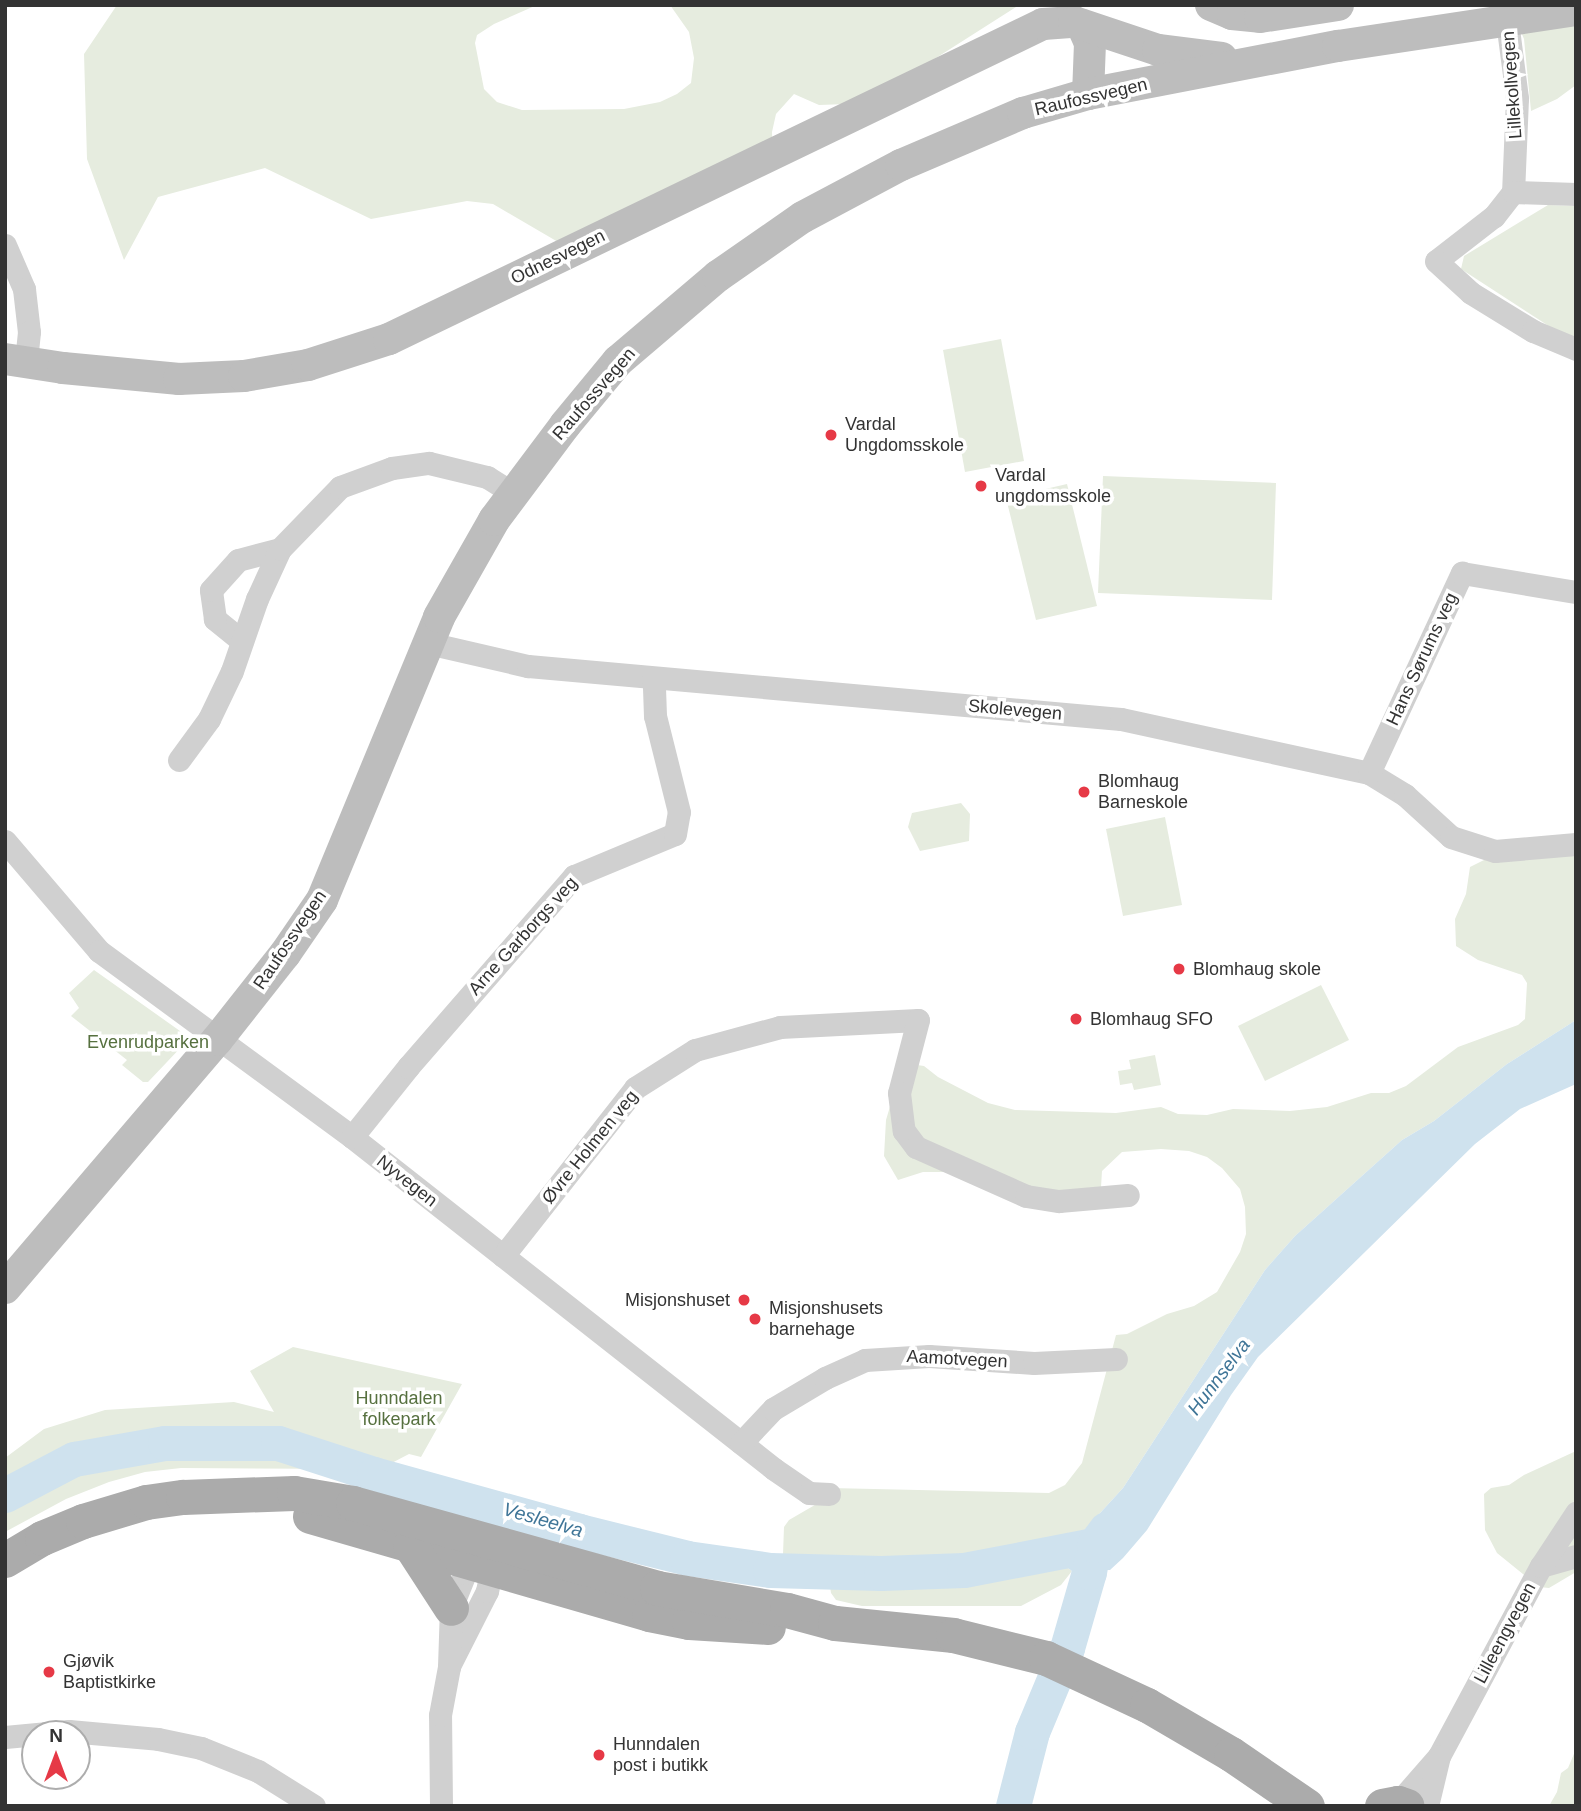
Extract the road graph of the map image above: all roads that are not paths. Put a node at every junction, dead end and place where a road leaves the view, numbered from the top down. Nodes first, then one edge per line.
1 (1211, 5) edge
2 (1338, 5) edge
3 (1576, 10) edge
4 (1507, 20) junction
5 (1095, 21) edge
6 (1262, 61) junction
7 (1121, 88) junction
8 (1088, 94) junction
9 (1513, 191) junction
10 (1576, 194) edge
11 (5, 245) edge
12 (1576, 349) edge
13 (15, 360) edge
14 (513, 493) junction
15 (280, 549) junction
16 (1576, 592) edge
17 (242, 641) junction
18 (428, 643) junction
19 (654, 678) junction
20 (179, 760) dead end
21 (1369, 772) junction
22 (5, 841) edge
23 (1576, 844) edge
24 (217, 1040) junction
25 (352, 1138) junction
26 (1128, 1195) dead end
27 (503, 1256) junction
28 (5, 1288) edge
29 (1116, 1359) dead end
30 (741, 1443) junction
31 (829, 1494) dead end
32 (211, 1496) junction
33 (1576, 1513) edge
34 (410, 1545) junction
35 (1576, 1556) edge
36 (486, 1559) junction
37 (5, 1560) edge
38 (1541, 1566) junction
39 (451, 1608) junction
40 (449, 1667) junction
41 (5, 1737) edge
42 (1301, 1800) edge
43 (1404, 1805) edge
44 (314, 1806) edge
45 (440, 1806) edge
46 (1334, 1806) edge

1 - 2 main road
3 - 4 main road, Raufossvegen
4 - 6 main road, Raufossvegen
4 - 9 street, Lillekollvegen
5 - 6 main road, Odnesvegen
5 - 7 main road
5 - 8 main road
5 - 13 main road, Odnesvegen
6 - 7 main road, Raufossvegen
7 - 8 main road, Raufossvegen
8 - 14 main road, Raufossvegen
9 - 10 street
9 - 12 street
11 - 13 street
14 - 15 street
14 - 18 main road, Raufossvegen
15 - 17 street
15 - 17 street
16 - 21 street, Hans Sørums veg
17 - 20 street
18 - 19 street, Skolevegen
18 - 24 main road, Raufossvegen
19 - 21 street, Skolevegen
19 - 25 street, Arne Garborgs veg
21 - 23 street, Skolevegen
22 - 24 street, Nyvegen
24 - 25 street, Nyvegen
24 - 28 main road, Raufossvegen
25 - 27 street, Nyvegen
26 - 27 street, Øvre Holmen veg
27 - 30 street, Nyvegen
29 - 30 street, Aamotvegen
30 - 31 street, Nyvegen
32 - 34 main road
32 - 36 main road
32 - 37 main road
33 - 38 street, Lilleengvegen
34 - 36 main road
34 - 39 main road
35 - 38 street
36 - 39 street
36 - 40 street
36 - 42 main road
38 - 43 street, Lilleengvegen
39 - 40 street
40 - 45 street
41 - 44 street
42 - 46 main road

